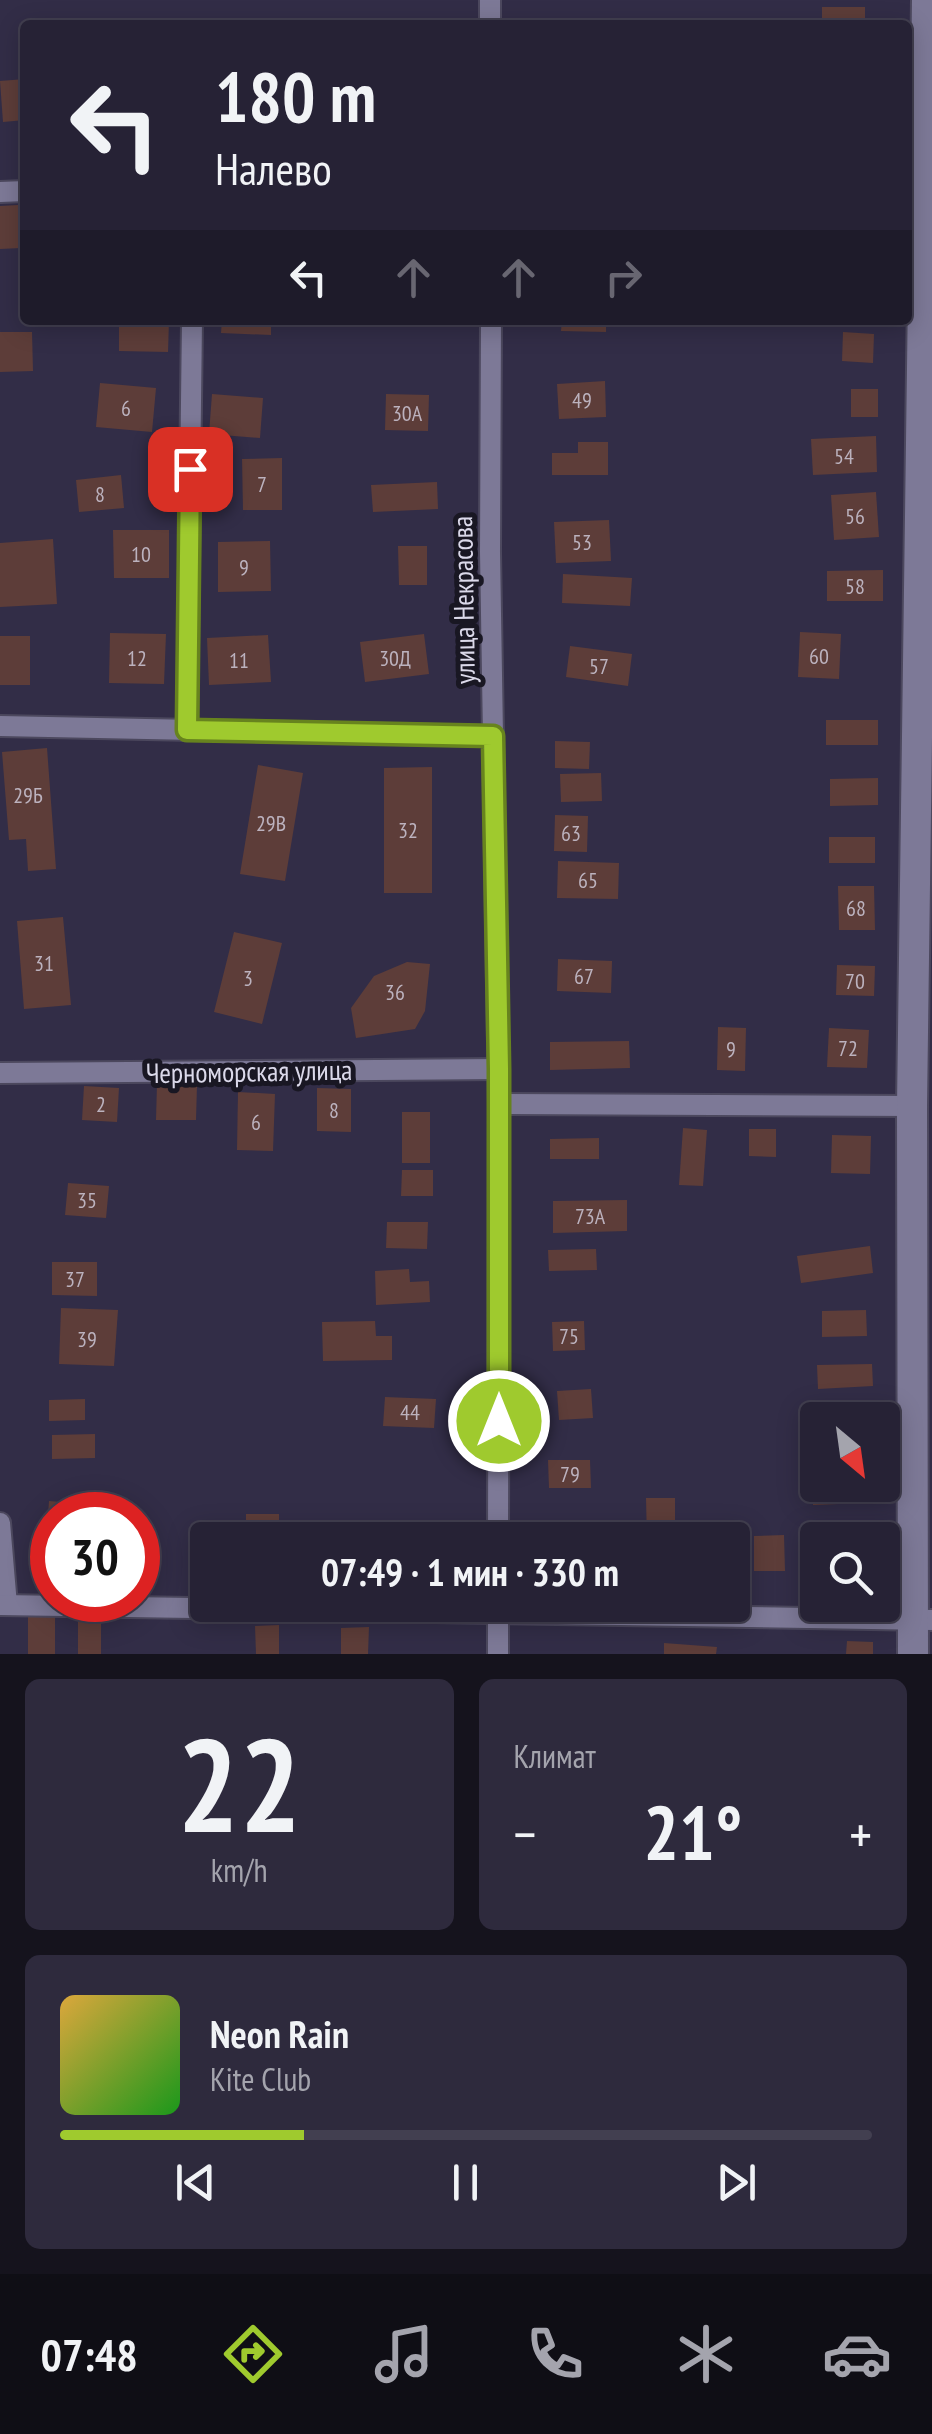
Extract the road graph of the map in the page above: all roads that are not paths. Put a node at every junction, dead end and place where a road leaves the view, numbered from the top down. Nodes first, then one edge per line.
1 (927, 0) edge
2 (922, 208) edge
3 (192, 325) edge
4 (491, 325) edge
5 (0, 726) edge
6 (187, 730) junction
7 (493, 736) junction
8 (499, 1069) junction
9 (0, 1074) edge
10 (499, 1104) junction
11 (922, 1106) edge
12 (498, 1522) edge
13 (0, 1523) edge
14 (3, 1605) edge
15 (190, 1607) edge
16 (750, 1616) edge
17 (923, 1620) edge
18 (498, 1622) edge
19 (498, 1654) edge
20 (913, 1654) edge

1 - 2 main road
2 - 11 main road
3 - 6 street
4 - 7 street, улица Некрасова
5 - 6 street
6 - 7 street
7 - 8 street, улица Некрасова
8 - 9 street, Черноморская улица
8 - 10 street, улица Некрасова
10 - 11 street
10 - 12 street, улица Некрасова
11 - 17 main road
13 - 14 street
14 - 15 street
16 - 17 street
17 - 20 main road
18 - 19 street

